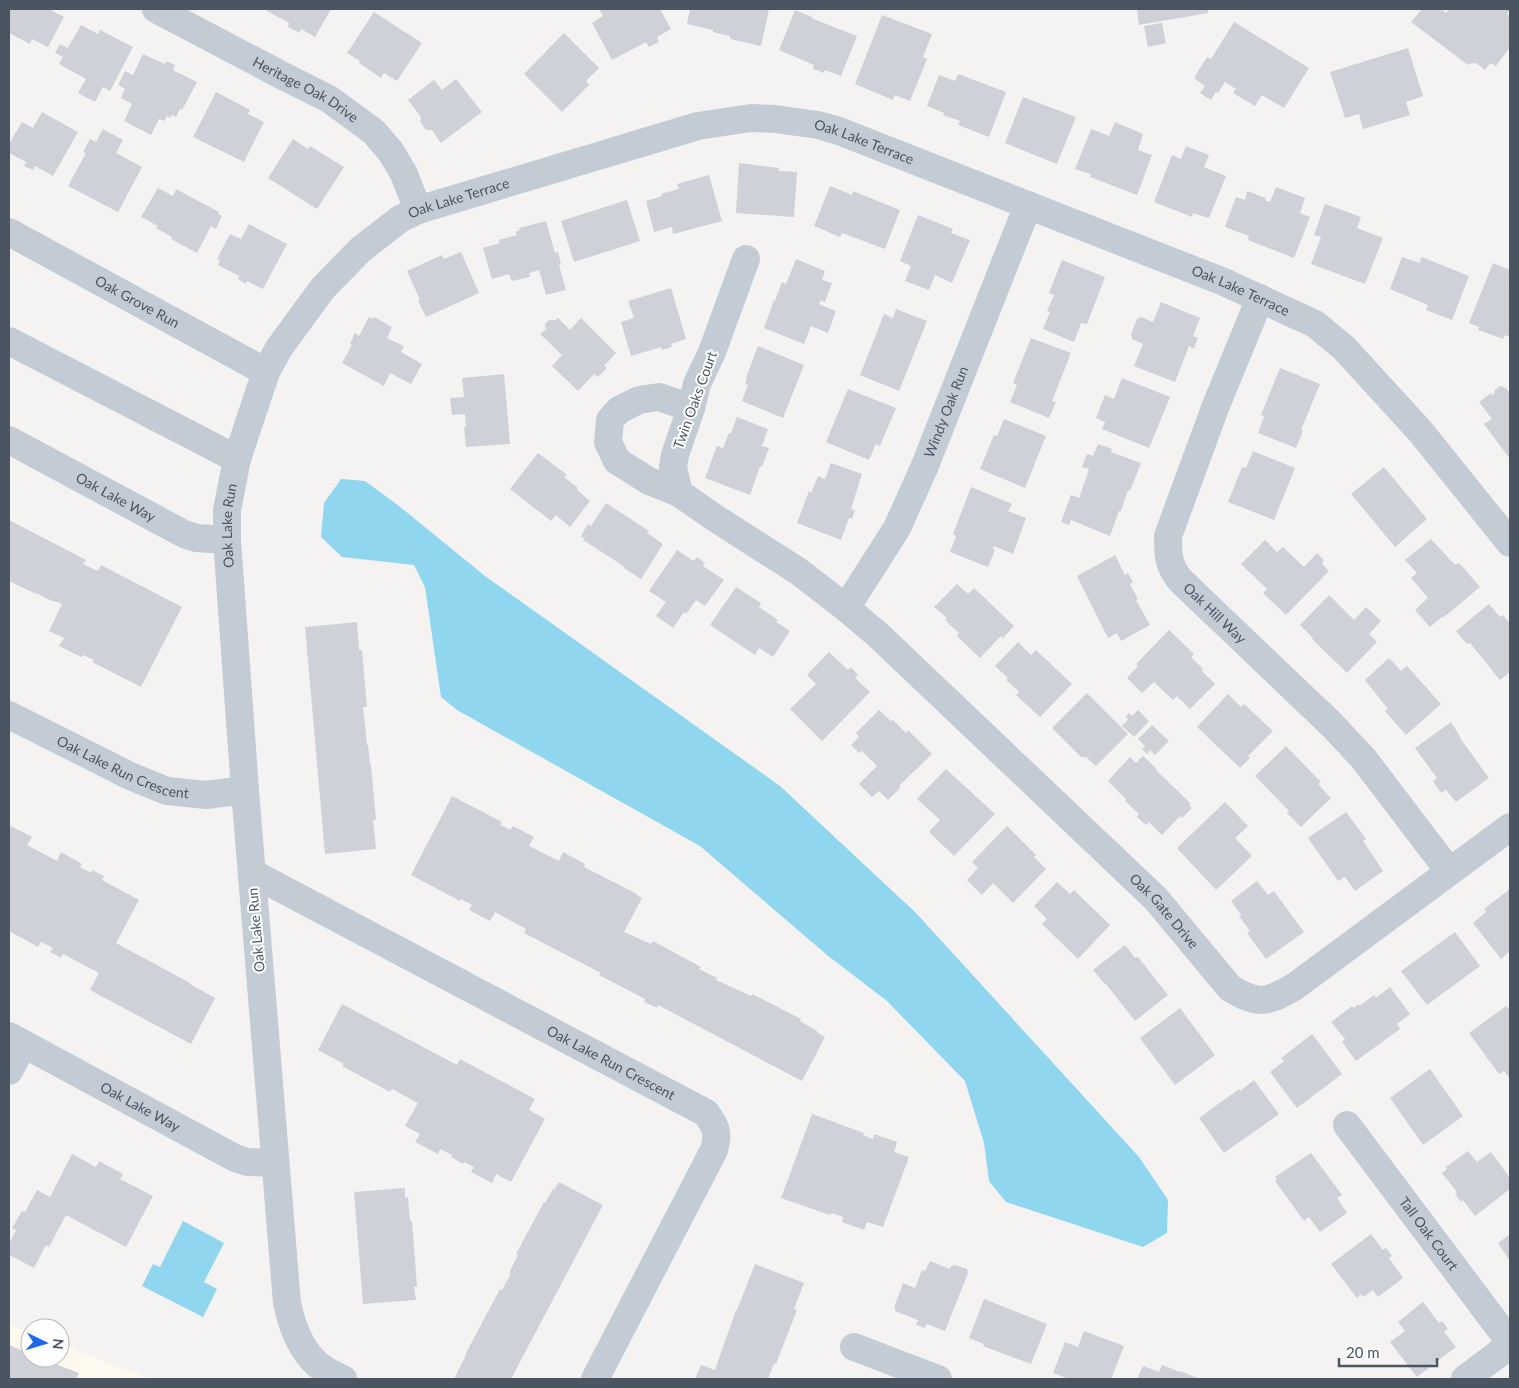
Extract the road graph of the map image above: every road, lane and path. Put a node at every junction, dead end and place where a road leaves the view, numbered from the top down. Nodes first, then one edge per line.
1 (156, 9) edge
2 (1028, 205) junction
3 (418, 210) junction
4 (9, 232) edge
5 (746, 258) dead end
6 (1260, 298) junction
7 (9, 341) edge
8 (266, 372) junction
9 (691, 408) junction
10 (9, 440) edge
11 (237, 459) junction
12 (680, 493) junction
13 (1507, 532) edge
14 (227, 540) junction
15 (846, 608) junction
16 (9, 716) edge
17 (245, 790) junction
18 (1510, 827) edge
19 (1449, 872) junction
20 (252, 873) junction
21 (16, 1040) edge
22 (9, 1071) edge
23 (1347, 1125) dead end
24 (276, 1163) junction
25 (1510, 1344) edge
26 (854, 1347) dead end
27 (343, 1379) edge
28 (595, 1379) edge
29 (938, 1379) edge
30 (1465, 1379) edge

1 - 3 street, Heritage Oak Drive
2 - 3 street, Oak Lake Terrace
2 - 6 street, Oak Lake Terrace
2 - 15 street, Windy Oak Run
3 - 8 street, Oak Lake Terrace
4 - 8 street, Oak Grove Run
5 - 9 street, Twin Oaks Court
6 - 13 street, Oak Lake Terrace
6 - 19 street, Oak Hill Way
7 - 11 street
8 - 11 street, Oak Lake Terrace
9 - 12 street, Twin Oaks Court
9 - 12 street
10 - 14 street, Oak Lake Way
11 - 14 street, Oak Lake Run
12 - 15 street
14 - 17 street, Oak Lake Run
15 - 19 street, Oak Gate Drive
16 - 17 street, Oak Lake Run Crescent
17 - 20 street, Oak Lake Run
18 - 19 street, Oak Gate Drive
20 - 24 street, Oak Lake Run
20 - 28 street, Oak Lake Run Crescent
21 - 22 street
21 - 24 street, Oak Lake Way
23 - 25 street, Tall Oak Court
24 - 27 street, Oak Lake Run
25 - 30 street
26 - 29 street

